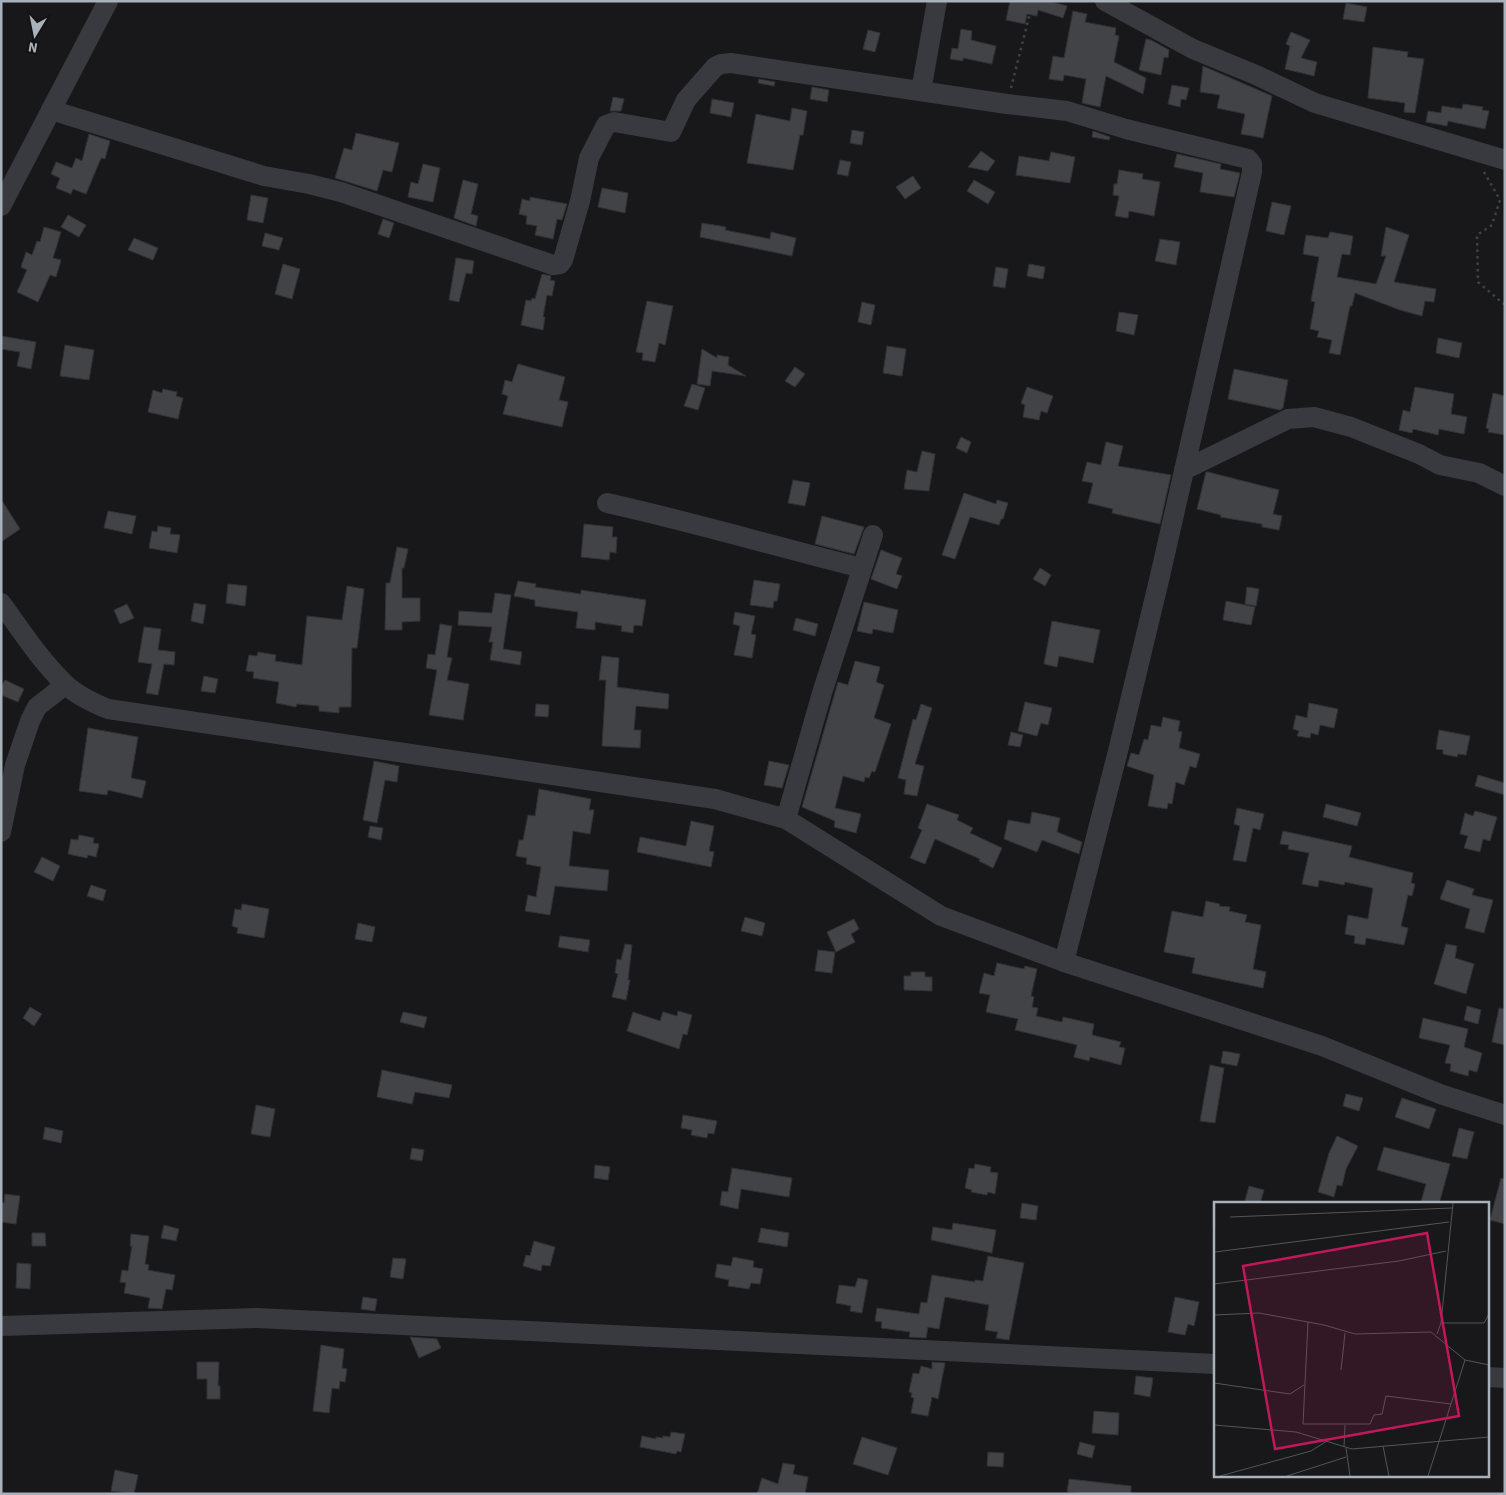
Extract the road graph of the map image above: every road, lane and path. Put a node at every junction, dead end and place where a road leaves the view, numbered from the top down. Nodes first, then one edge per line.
1 (108, 1) edge
2 (937, 1) edge
3 (1033, 1) edge
4 (1105, 1) edge
5 (921, 92) junction
6 (1007, 104) junction
7 (50, 110) junction
8 (1505, 160) edge
9 (1482, 168) dead end
10 (1, 206) edge
11 (1505, 305) edge
12 (1184, 470) junction
13 (1505, 486) edge
14 (607, 503) dead end
15 (873, 535) dead end
16 (862, 568) junction
17 (1, 603) edge
18 (65, 685) junction
19 (8, 763) edge
20 (786, 819) junction
21 (1, 832) edge
22 (1064, 962) junction
23 (1505, 1115) edge
24 (1, 1326) edge
25 (1214, 1364) edge
26 (1488, 1377) edge
27 (1505, 1378) edge

1 - 7 street
2 - 5 street
3 - 6 path
4 - 8 street
5 - 6 street
5 - 7 street
6 - 12 street
7 - 10 street
9 - 11 path
12 - 13 street
12 - 22 street
14 - 16 street
15 - 16 street
16 - 20 street
17 - 18 street
18 - 19 street
18 - 20 street
19 - 21 street
20 - 22 street
22 - 23 street
24 - 25 street
26 - 27 street

